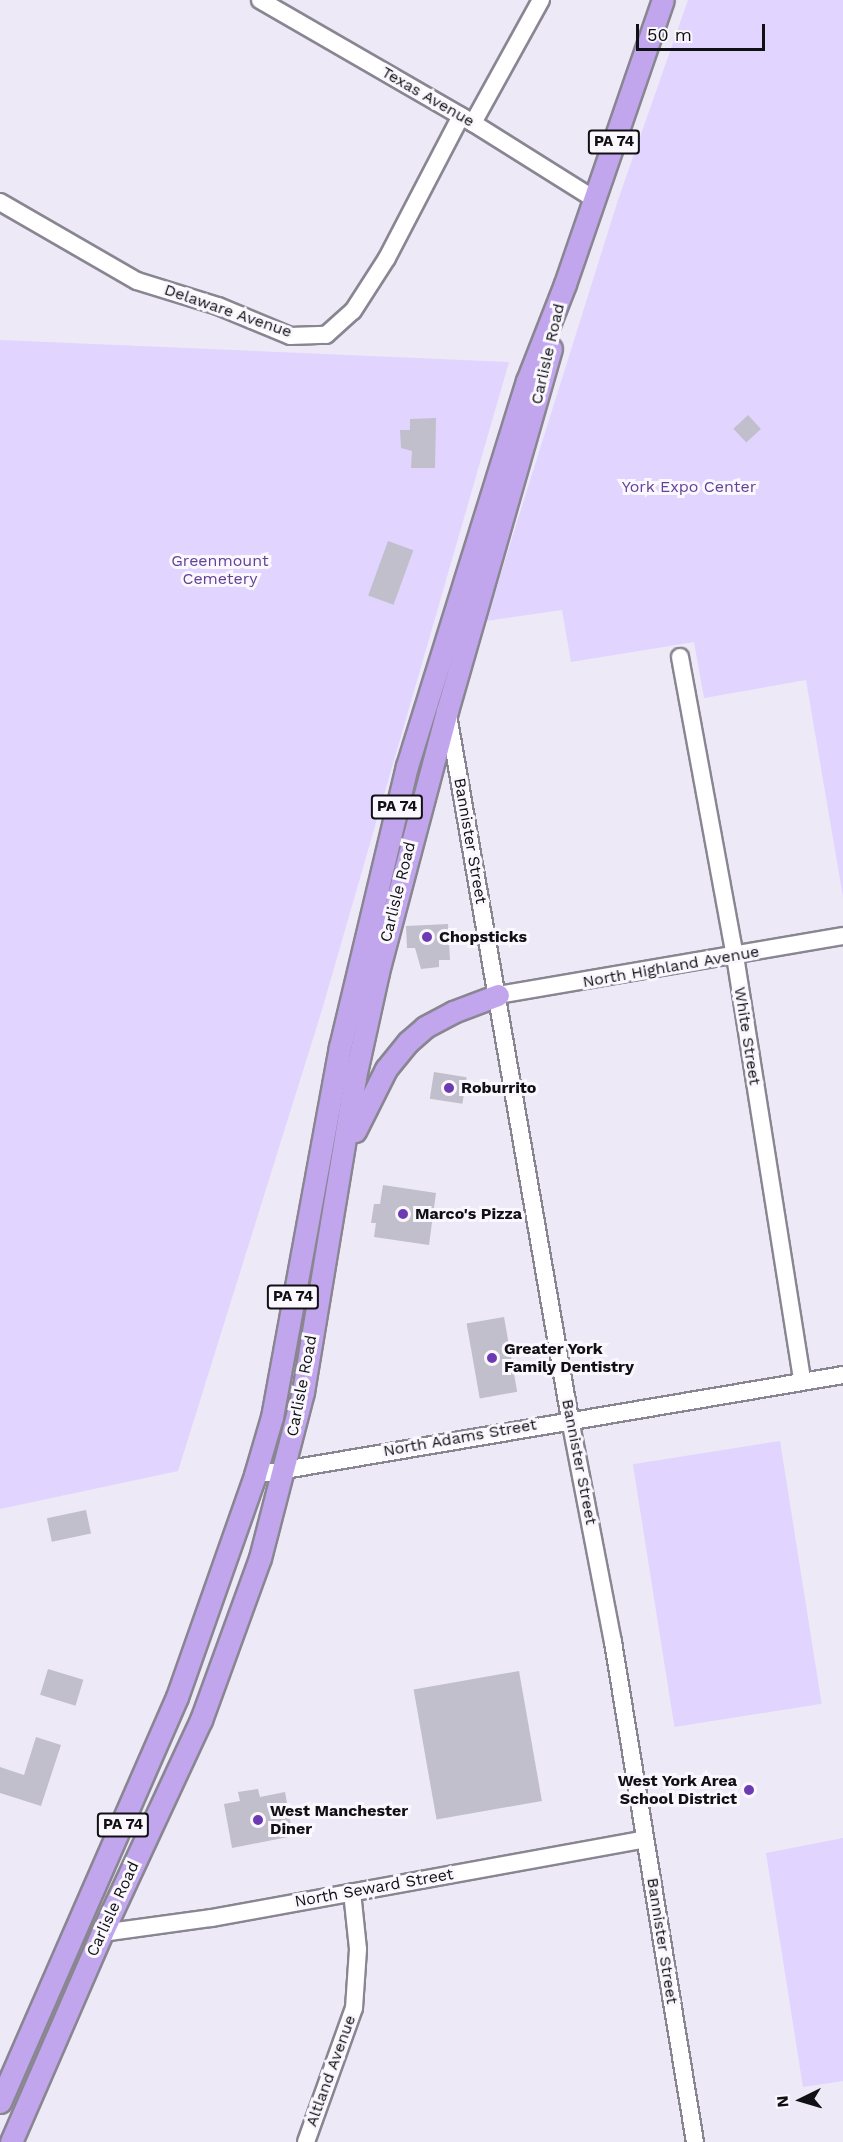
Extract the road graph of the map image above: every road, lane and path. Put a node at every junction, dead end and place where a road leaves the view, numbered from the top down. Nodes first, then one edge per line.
1 (260, 0) edge
2 (541, 0) edge
3 (663, 0) edge
4 (467, 120) junction
5 (594, 199) junction
6 (0, 202) edge
7 (565, 284) junction
8 (467, 569) junction
9 (680, 657) dead end
10 (447, 711) junction
11 (843, 936) edge
12 (735, 956) junction
13 (498, 995) junction
14 (339, 1172) junction
15 (843, 1375) edge
16 (802, 1381) junction
17 (570, 1419) junction
18 (285, 1469) junction
19 (255, 1475) junction
20 (645, 1839) junction
21 (352, 1892) junction
22 (102, 1933) junction
23 (0, 2102) edge
24 (11, 2142) edge
25 (306, 2142) edge
26 (694, 2142) edge

1 - 4 street, Texas Avenue
2 - 4 street, Delaware Avenue
3 - 5 main road, PA 74
4 - 5 street, Texas Avenue
4 - 6 street, Delaware Avenue
5 - 7 main road, PA 74
7 - 8 main road, Carlisle Road / PA 74
7 - 10 main road, Carlisle Road / PA 74
8 - 10 main road
8 - 19 main road, Carlisle Road / PA 74
9 - 12 street, White Street
10 - 13 street, Bannister Street
10 - 14 main road, Carlisle Road / PA 74
11 - 12 street, North Highland Avenue
12 - 13 street, North Highland Avenue
12 - 16 street, White Street
13 - 14 main road
13 - 17 street, Bannister Street
14 - 18 main road, Carlisle Road / PA 74
15 - 16 street, North Adams Street
16 - 17 street, North Adams Street
17 - 18 street, North Adams Street
17 - 20 street, Bannister Street
18 - 19 street, North Adams Street
18 - 22 main road, Carlisle Road / PA 74
19 - 23 main road, Carlisle Road / PA 74
20 - 21 street, North Seward Street
20 - 26 street, Bannister Street
21 - 22 street, North Seward Street
21 - 25 street, Altland Avenue
22 - 24 main road, Carlisle Road / PA 74

